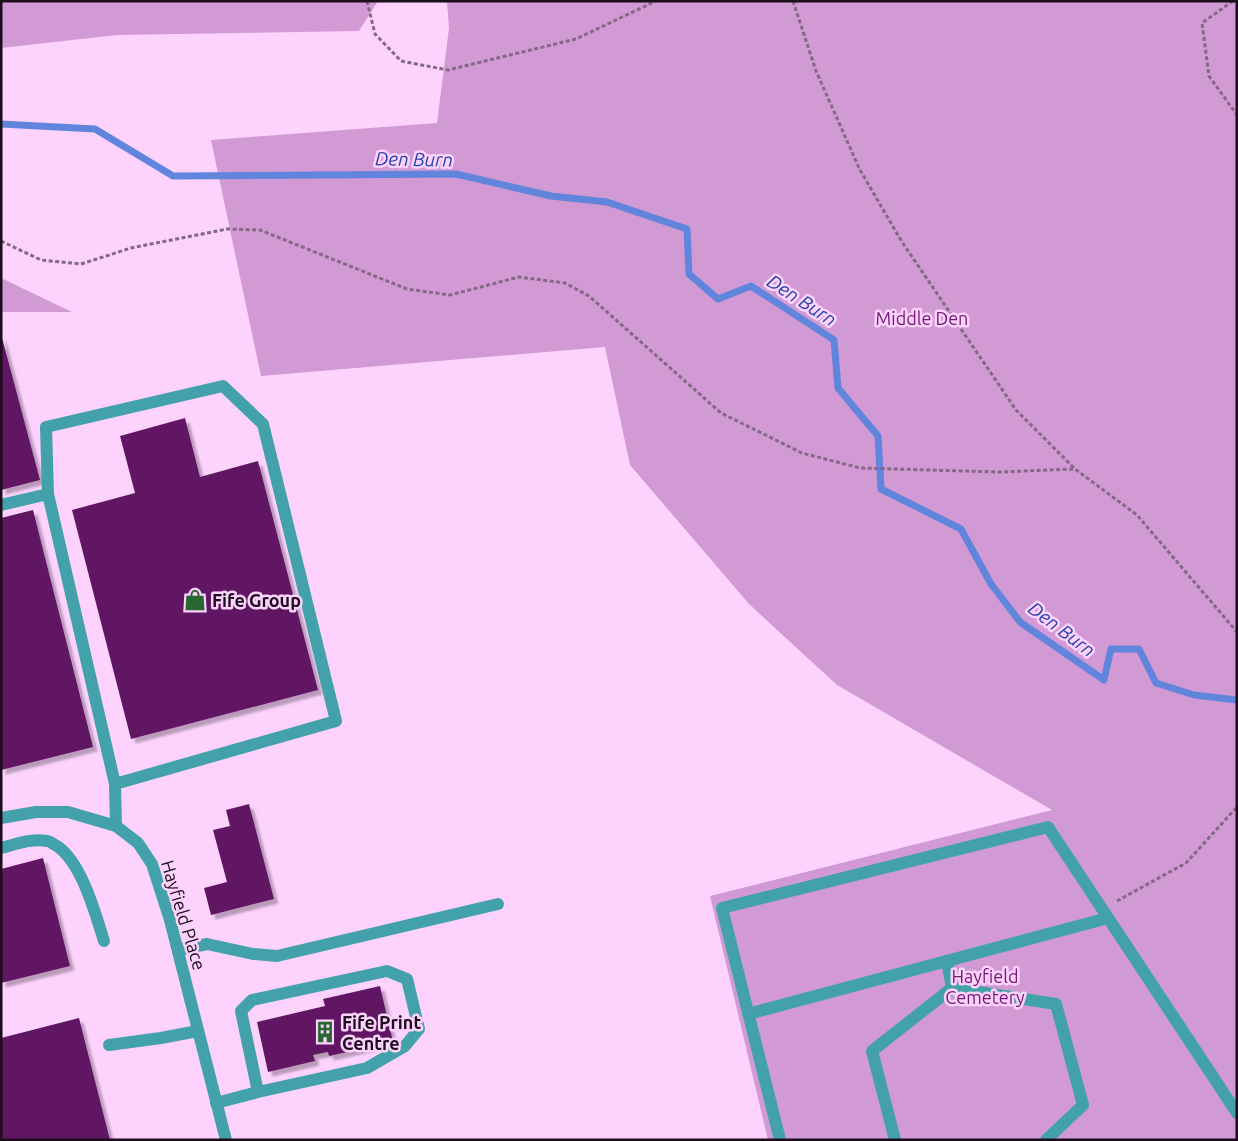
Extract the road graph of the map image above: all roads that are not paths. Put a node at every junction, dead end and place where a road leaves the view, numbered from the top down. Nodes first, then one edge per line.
1 (48, 494) junction
2 (1, 505) edge
3 (114, 784) junction
4 (1, 818) edge
5 (116, 826) junction
6 (1, 848) edge
7 (498, 904) dead end
8 (1108, 918) junction
9 (104, 942) dead end
10 (178, 950) junction
11 (947, 961) junction
12 (952, 988) junction
13 (748, 1014) junction
14 (198, 1031) junction
15 (109, 1045) dead end
16 (258, 1092) junction
17 (216, 1103) junction
18 (1237, 1114) edge
19 (226, 1140) edge
20 (780, 1140) edge
21 (895, 1140) edge
22 (1046, 1140) edge

1 - 2 street
1 - 3 street
1 - 3 street
3 - 5 street
4 - 5 street, Hayfield Place
5 - 10 street, Hayfield Place
6 - 9 street
7 - 10 street
8 - 11 street
8 - 13 street
8 - 18 street
10 - 14 street, Hayfield Place
11 - 12 street
11 - 13 street
12 - 21 street
12 - 22 street
13 - 20 street
14 - 15 street
14 - 17 street, Hayfield Place
16 - 16 street
16 - 17 street
17 - 19 street, Hayfield Place

